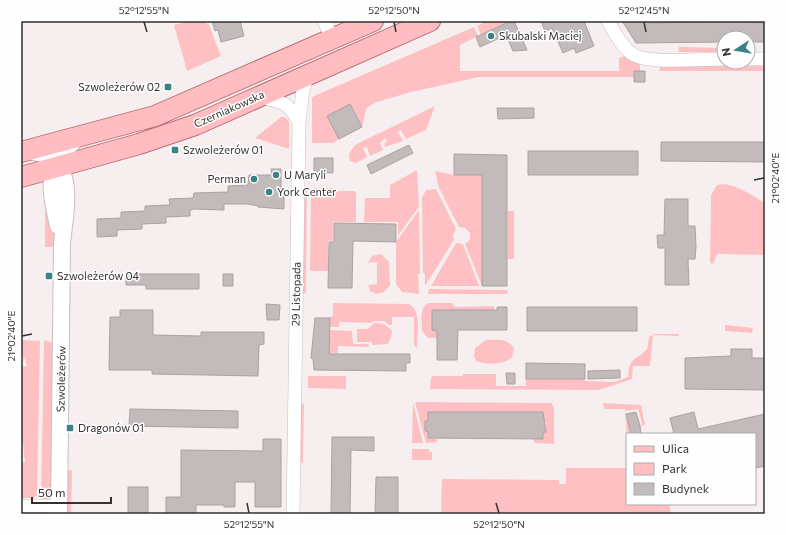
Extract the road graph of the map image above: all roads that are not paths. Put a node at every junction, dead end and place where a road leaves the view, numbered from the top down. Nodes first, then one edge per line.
1 (324, 21) edge
2 (373, 21) edge
3 (430, 21) edge
4 (608, 21) edge
5 (333, 39) junction
6 (716, 59) edge
7 (308, 75) junction
8 (258, 97) junction
9 (299, 123) junction
10 (78, 137) junction
11 (23, 152) edge
12 (95, 157) junction
13 (57, 166) junction
14 (21, 178) edge
15 (58, 188) junction
16 (21, 506) edge
17 (59, 510) edge
18 (293, 514) edge

1 - 5 street
2 - 5 main road, Czerniakowska
3 - 7 main road, Czerniakowska
4 - 6 street
5 - 10 main road, Czerniakowska
7 - 8 main road, Czerniakowska
7 - 9 street, 29 Listopada
8 - 9 street
8 - 12 main road, Czerniakowska
9 - 18 street, 29 Listopada
10 - 11 main road, Czerniakowska
10 - 13 street
11 - 13 street
12 - 13 main road, Czerniakowska
12 - 15 street
13 - 14 main road, Czerniakowska
13 - 15 street, Szwoleżerów
14 - 15 street
15 - 17 street, Szwoleżerów
16 - 17 street

